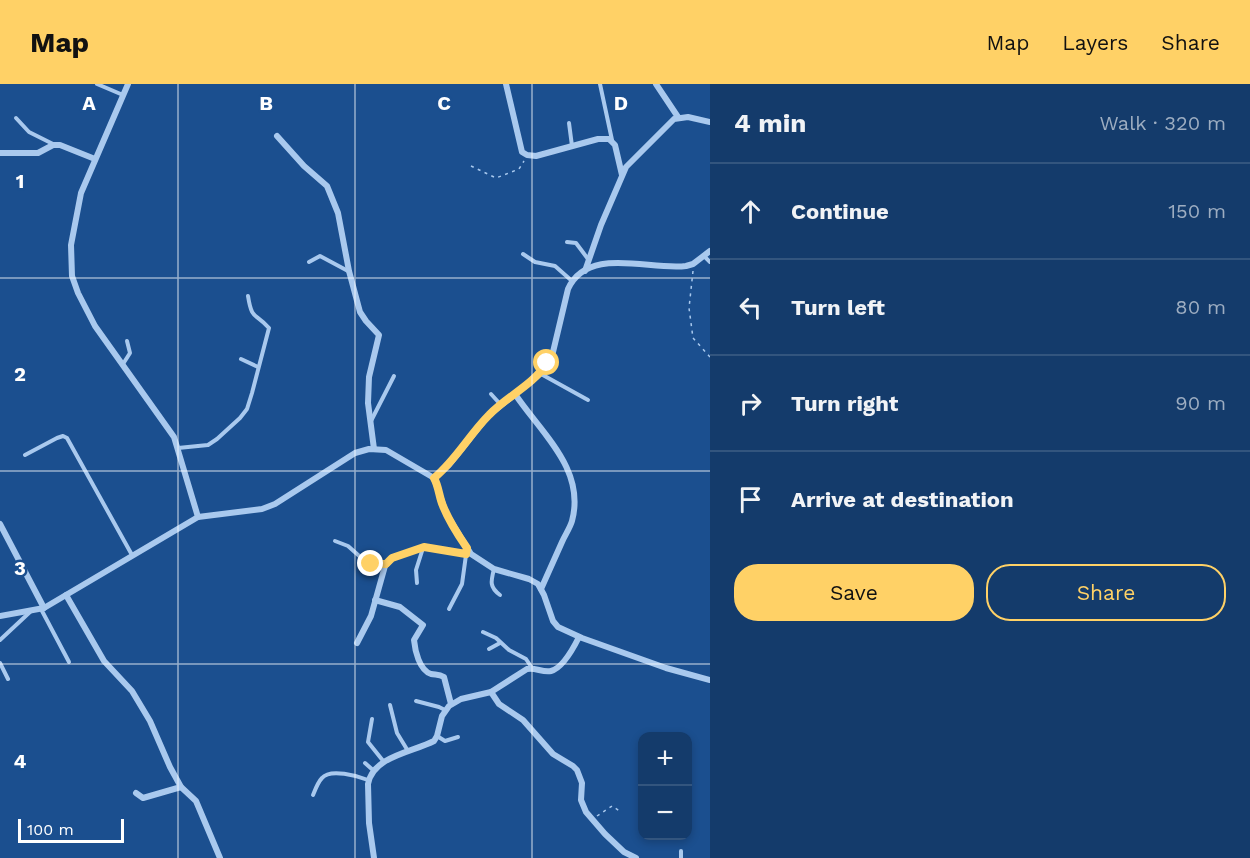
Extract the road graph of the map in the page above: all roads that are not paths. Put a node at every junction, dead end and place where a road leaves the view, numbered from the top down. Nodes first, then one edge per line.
1 (97, 84) edge
2 (128, 84) edge
3 (506, 84) edge
4 (600, 84) edge
5 (656, 84) edge
6 (123, 95) junction
7 (678, 117) junction
8 (16, 118) dead end
9 (710, 122) edge
10 (569, 123) dead end
11 (277, 136) dead end
12 (612, 141) junction
13 (53, 145) junction
14 (572, 146) junction
15 (0, 153) edge
16 (95, 159) junction
17 (622, 175) junction
18 (567, 242) dead end
19 (707, 253) edge
20 (523, 254) dead end
21 (588, 260) junction
22 (309, 262) dead end
23 (710, 262) edge
24 (585, 270) junction
25 (349, 271) junction
26 (572, 281) junction
27 (248, 296) dead end
28 (127, 341) dead end
29 (241, 359) dead end
30 (123, 364) junction
31 (258, 368) junction
32 (540, 374) junction
33 (394, 376) dead end
34 (491, 394) dead end
35 (515, 394) junction
36 (588, 400) dead end
37 (501, 405) junction
38 (370, 421) junction
39 (178, 448) junction
40 (374, 449) junction
41 (25, 454) dead end
42 (434, 478) junction
43 (198, 517) junction
44 (0, 524) edge
45 (335, 541) dead end
46 (424, 547) junction
47 (467, 551) junction
48 (132, 555) junction
49 (386, 564) junction
50 (494, 569) junction
51 (417, 584) dead end
52 (541, 589) junction
53 (66, 595) junction
54 (500, 595) dead end
55 (375, 600) junction
56 (42, 608) junction
57 (449, 609) dead end
58 (30, 611) junction
59 (0, 616) edge
60 (483, 632) dead end
61 (579, 637) junction
62 (0, 640) edge
63 (357, 643) dead end
64 (500, 643) junction
65 (489, 649) dead end
66 (69, 662) dead end
67 (0, 663) edge
68 (532, 668) junction
69 (8, 679) dead end
70 (710, 680) edge
71 (491, 692) junction
72 (416, 701) dead end
73 (451, 704) junction
74 (390, 705) dead end
75 (445, 710) junction
76 (372, 719) dead end
77 (437, 736) junction
78 (458, 737) dead end
79 (408, 752) junction
80 (384, 762) junction
81 (365, 763) dead end
82 (375, 772) junction
83 (368, 780) junction
84 (181, 787) junction
85 (136, 793) dead end
86 (313, 795) dead end
87 (681, 851) dead end
88 (624, 852) junction
89 (220, 858) edge
90 (374, 858) edge
91 (619, 858) edge
92 (636, 858) edge
93 (681, 858) edge

1 - 6 lane
2 - 6 street
3 - 14 street
4 - 12 lane
5 - 7 street
6 - 16 street
7 - 9 street
7 - 17 street
8 - 13 lane
10 - 14 lane
11 - 25 street
12 - 14 street
12 - 17 street
13 - 15 street
13 - 16 street
16 - 30 street
17 - 21 street
18 - 21 lane
19 - 23 lane
19 - 24 street
20 - 26 lane
21 - 24 street
22 - 25 lane
24 - 26 street
25 - 38 street
26 - 32 street
27 - 31 lane
28 - 30 lane
29 - 31 lane
30 - 39 street
31 - 39 lane
32 - 35 street
32 - 36 lane
33 - 38 lane
34 - 37 lane
35 - 37 street
35 - 52 street
37 - 42 street
38 - 40 street
39 - 43 street
40 - 42 street
40 - 43 street
41 - 48 lane
42 - 47 street
43 - 48 street
44 - 56 street
45 - 49 lane
46 - 47 street
46 - 49 street
46 - 51 lane
47 - 50 street
47 - 57 lane
48 - 53 street
49 - 55 street
50 - 52 street
50 - 54 lane
52 - 61 street
53 - 56 street
53 - 84 street
55 - 63 street
55 - 73 street
56 - 58 street
56 - 66 lane
58 - 59 street
58 - 62 lane
60 - 64 lane
61 - 68 street
61 - 70 street
64 - 65 lane
64 - 68 lane
67 - 69 lane
68 - 71 street
71 - 73 street
71 - 88 street
72 - 75 lane
73 - 75 street
74 - 79 lane
75 - 77 street
76 - 80 lane
77 - 78 lane
77 - 79 street
79 - 80 street
80 - 82 street
81 - 82 lane
82 - 83 street
83 - 86 lane
83 - 90 street
84 - 85 street
84 - 89 street
87 - 93 lane
88 - 91 street
88 - 92 street

